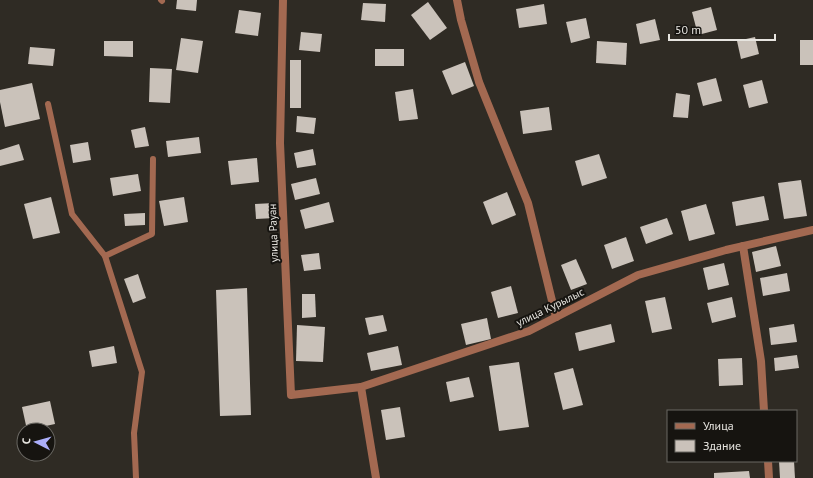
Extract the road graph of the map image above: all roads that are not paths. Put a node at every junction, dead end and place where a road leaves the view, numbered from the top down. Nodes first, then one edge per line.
1 (283, 0) edge
2 (457, 0) edge
3 (48, 104) dead end
4 (154, 158) dead end
5 (813, 230) edge
6 (743, 246) junction
7 (105, 256) junction
8 (556, 317) junction
9 (361, 387) junction
10 (764, 410) edge
11 (768, 462) edge
12 (136, 478) edge
13 (376, 478) edge
14 (769, 478) edge

1 - 9 street, улица Рауан
2 - 8 street
3 - 7 lane
4 - 7 lane
5 - 6 street, улица Курылыс
6 - 8 street, улица Курылыс
6 - 10 street
7 - 12 lane
8 - 9 street, улица Курылыс
9 - 13 street
11 - 14 street

